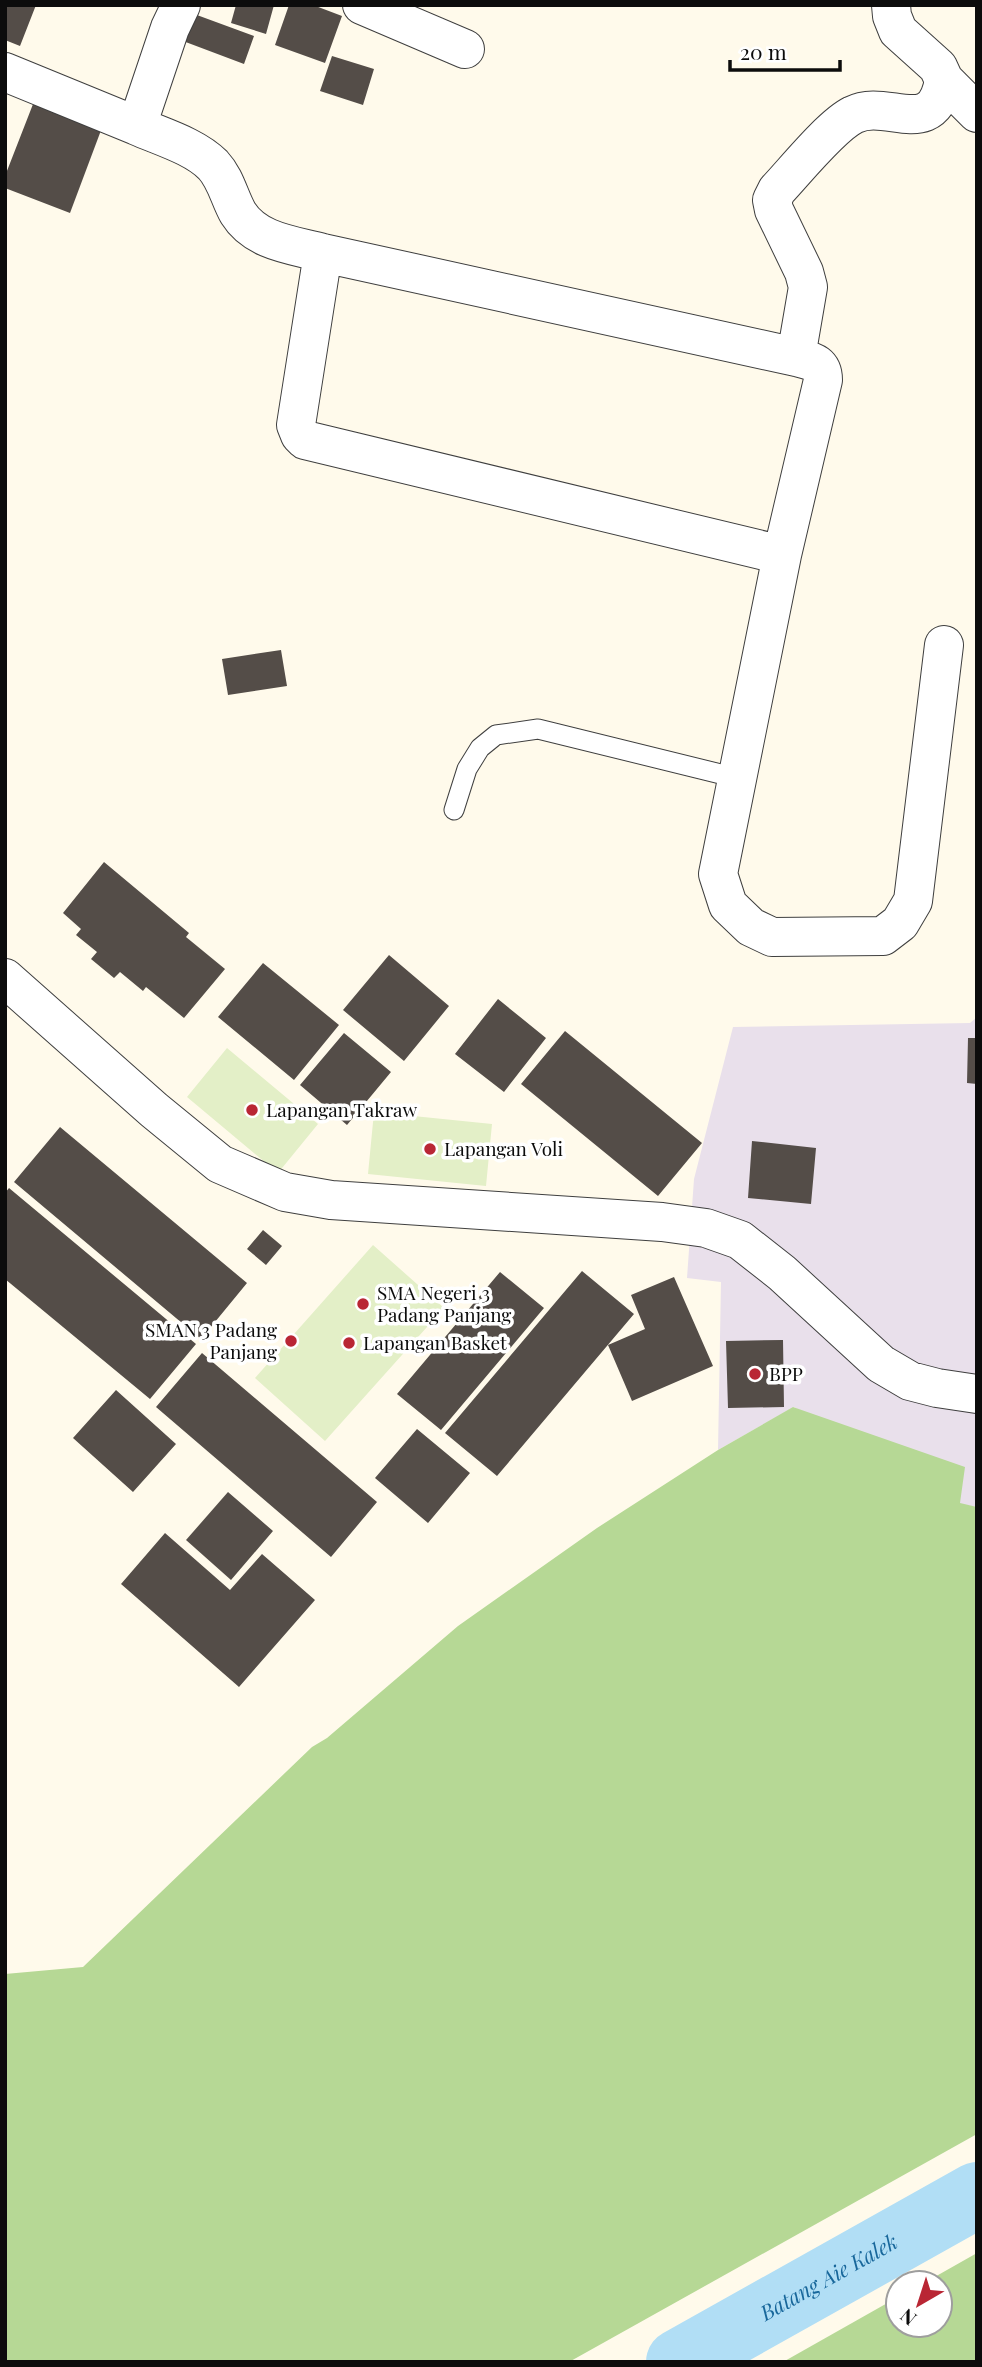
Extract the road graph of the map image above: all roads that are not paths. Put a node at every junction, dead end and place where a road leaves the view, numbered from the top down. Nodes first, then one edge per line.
1 (181, 5) edge
2 (362, 5) edge
3 (891, 5) edge
4 (465, 49) dead end
5 (5, 72) edge
6 (944, 79) junction
7 (977, 113) edge
8 (137, 126) junction
9 (323, 253) junction
10 (796, 357) junction
11 (782, 555) junction
12 (944, 645) dead end
13 (737, 778) junction
14 (454, 810) dead end
15 (5, 978) edge
16 (977, 1394) edge

1 - 8 street
2 - 4 street
3 - 6 street
5 - 8 street
6 - 7 street
6 - 10 street
8 - 9 street
9 - 10 street
9 - 11 street
10 - 11 street
11 - 13 street
12 - 13 street
13 - 14 lane
15 - 16 street

